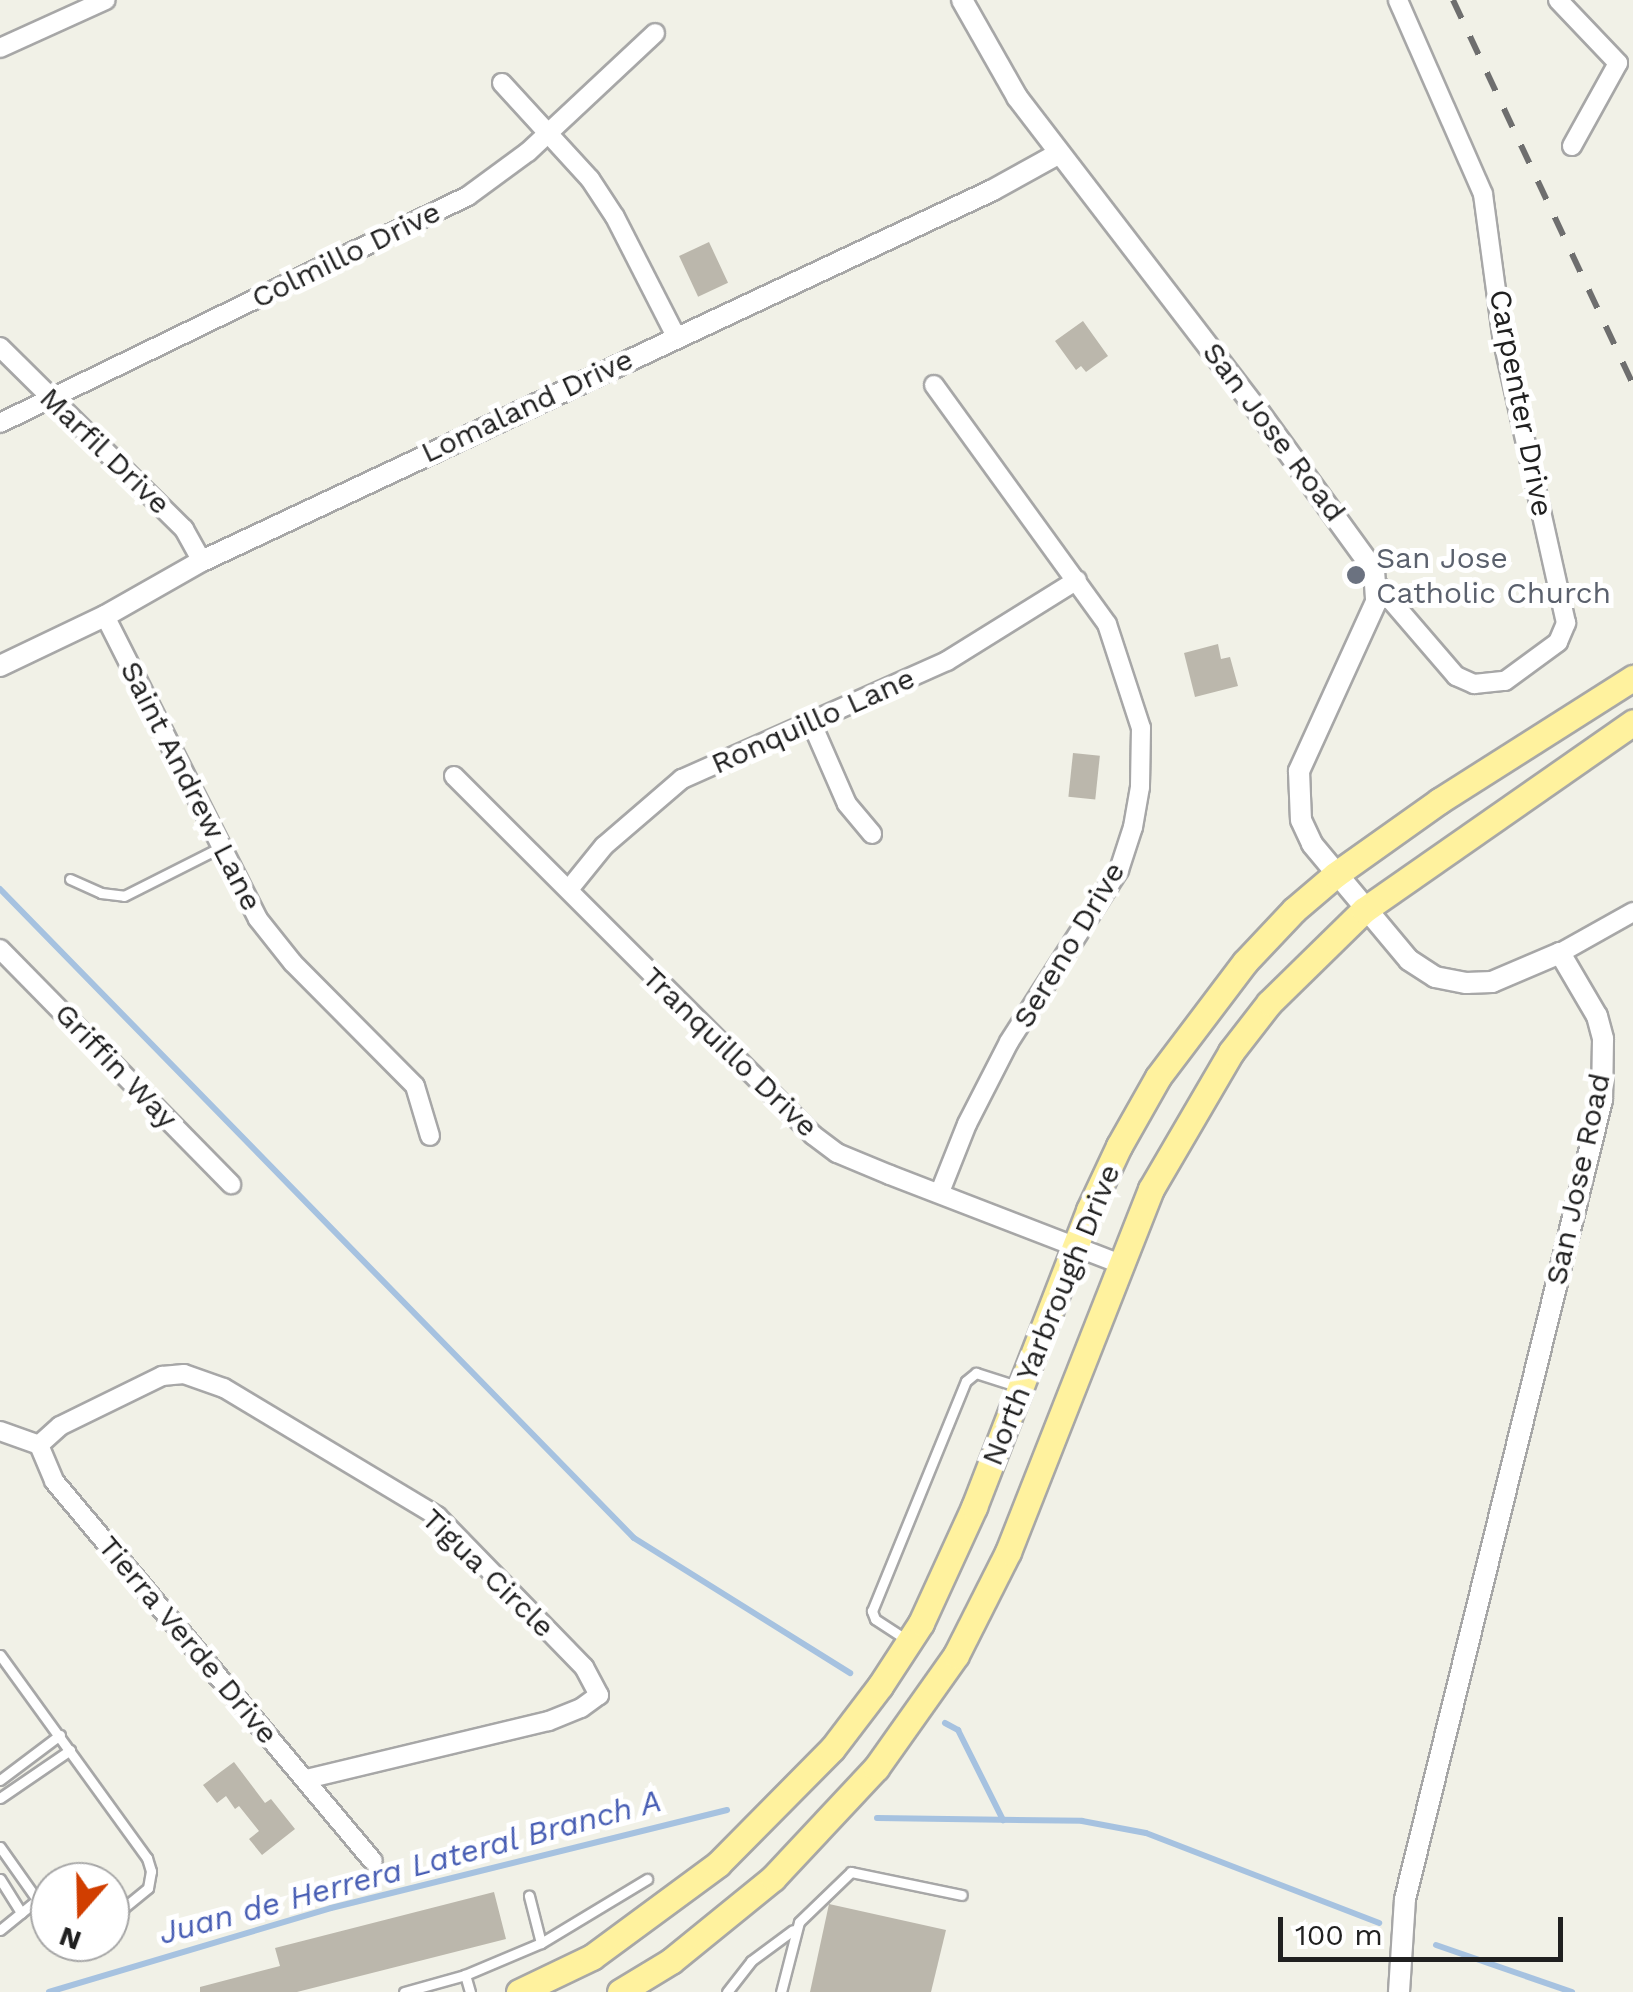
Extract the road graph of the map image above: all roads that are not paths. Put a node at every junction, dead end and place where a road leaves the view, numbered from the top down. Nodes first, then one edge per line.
1 (106, 0) edge
2 (962, 0) edge
3 (1398, 0) edge
4 (1558, 0) edge
5 (655, 33) dead end
6 (0, 48) edge
7 (502, 83) dead end
8 (550, 130) junction
9 (1572, 146) dead end
10 (1058, 154) junction
11 (676, 336) junction
12 (0, 347) edge
13 (934, 385) dead end
14 (52, 400) junction
15 (0, 423) edge
16 (202, 561) junction
17 (1077, 580) junction
18 (1376, 583) junction
19 (105, 616) junction
20 (0, 666) edge
21 (1633, 678) edge
22 (1633, 722) edge
23 (812, 724) junction
24 (454, 776) dead end
25 (872, 834) dead end
26 (219, 848) junction
27 (1335, 874) junction
28 (70, 879) dead end
29 (570, 888) junction
30 (1364, 910) junction
31 (1633, 912) edge
32 (0, 948) edge
33 (1560, 953) junction
34 (430, 1136) dead end
35 (231, 1184) dead end
36 (940, 1192) junction
37 (1074, 1248) junction
38 (1118, 1263) junction
39 (1020, 1387) junction
40 (0, 1431) edge
41 (39, 1446) junction
42 (909, 1641) junction
43 (0, 1654) edge
44 (948, 1666) junction
45 (60, 1735) junction
46 (70, 1750) junction
47 (306, 1779) junction
48 (0, 1780) edge
49 (0, 1798) edge
50 (0, 1848) edge
51 (373, 1860) dead end
52 (0, 1879) edge
53 (647, 1879) dead end
54 (30, 1889) edge
55 (962, 1894) dead end
56 (529, 1896) dead end
57 (130, 1903) edge
58 (30, 1906) edge
59 (21, 1913) junction
60 (796, 1928) junction
61 (0, 1930) edge
62 (540, 1942) junction
63 (466, 1975) junction
64 (647, 1985) edge
65 (404, 1992) edge
66 (470, 1992) edge
67 (519, 1992) edge
68 (620, 1992) edge
69 (727, 1992) edge
70 (781, 1992) edge
71 (1399, 1992) edge

1 - 6 street
2 - 10 street, San Jose Road
3 - 18 street, Carpenter Drive
4 - 9 street
5 - 8 street, Colmillo Drive
7 - 8 street
8 - 11 street
8 - 14 street, Colmillo Drive
10 - 11 street, Lomaland Drive
10 - 18 street, San Jose Road
11 - 16 street, Lomaland Drive
12 - 14 street, Marfil Drive
13 - 17 street, Sereno Drive
14 - 15 street, Colmillo Drive
14 - 16 street, Marfil Drive
16 - 19 street, Lomaland Drive
17 - 23 street, Ronquillo Lane
17 - 36 street, Sereno Drive
18 - 27 street
19 - 20 street, Lomaland Drive
19 - 26 street, Saint Andrew Lane
21 - 27 main road, North Yarbrough Drive
22 - 30 main road, North Yarbrough Drive
23 - 25 street
23 - 29 street, Ronquillo Lane
24 - 29 street, Tranquillo Drive
26 - 28 lane
26 - 34 street, Saint Andrew Lane
27 - 30 street
27 - 37 main road, North Yarbrough Drive
29 - 36 street, Tranquillo Drive
30 - 33 street
30 - 38 main road, North Yarbrough Drive
31 - 33 street
32 - 35 street, Griffin Way
33 - 71 street, San Jose Road
36 - 37 street, Tranquillo Drive
37 - 38 street, Tranquillo Drive
37 - 39 main road, North Yarbrough Drive
38 - 44 main road, North Yarbrough Drive
39 - 42 main road, North Yarbrough Drive
39 - 42 lane
40 - 41 street
41 - 47 street, Tierra Verde Drive
41 - 47 street, Tigua Circle
42 - 44 main road
42 - 67 main road, North Yarbrough Drive
43 - 45 lane
44 - 64 main road, North Yarbrough Drive
45 - 46 lane
45 - 48 lane
46 - 49 lane
46 - 57 lane
47 - 51 street, Tierra Verde Drive
50 - 54 lane
52 - 59 lane
53 - 62 lane
55 - 60 lane
56 - 62 lane
58 - 59 lane
59 - 61 lane
60 - 69 lane
60 - 70 lane
62 - 63 lane
63 - 65 lane
63 - 66 lane
64 - 68 main road, North Yarbrough Drive

